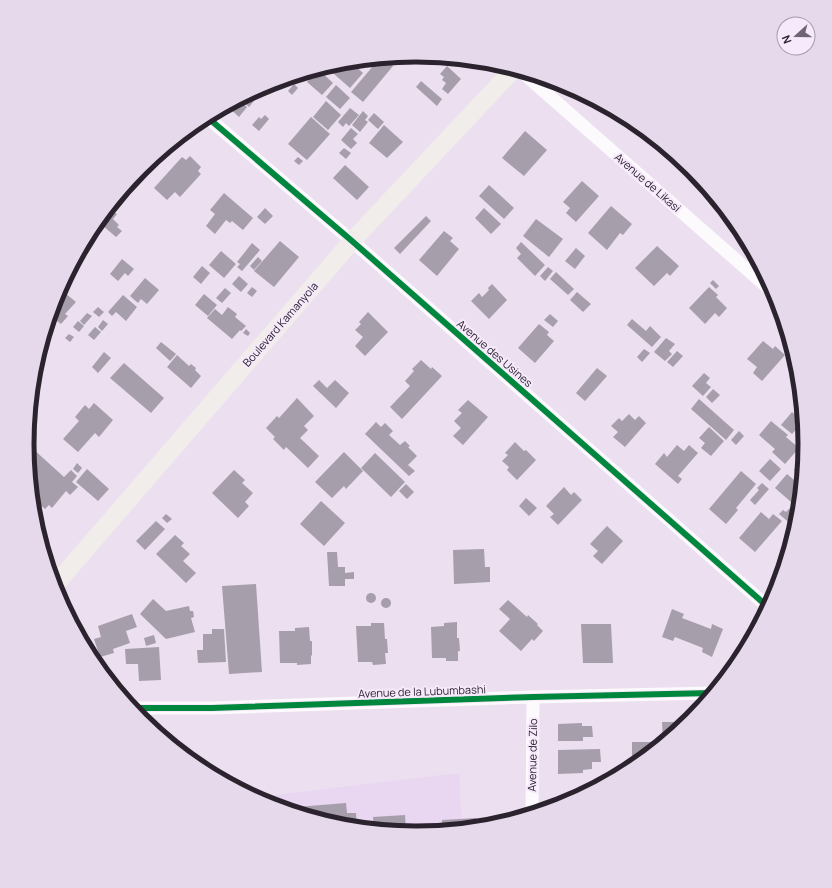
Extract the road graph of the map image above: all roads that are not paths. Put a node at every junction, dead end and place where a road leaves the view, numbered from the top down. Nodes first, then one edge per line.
1 (510, 74) edge
2 (531, 80) edge
3 (212, 121) edge
4 (352, 241) junction
5 (762, 283) edge
6 (59, 580) edge
7 (763, 603) edge
8 (705, 693) edge
9 (533, 697) junction
10 (140, 708) edge
11 (532, 808) edge

1 - 4 main road, Boulevard Kamanyola
2 - 5 street, Avenue de Likasi
3 - 4 street, Avenue des Usines
4 - 6 main road, Boulevard Kamanyola
4 - 7 street, Avenue des Usines
8 - 9 street, Avenue de la Lubumbashi
9 - 10 street, Avenue de la Lubumbashi
9 - 11 street, Avenue de Zilo

